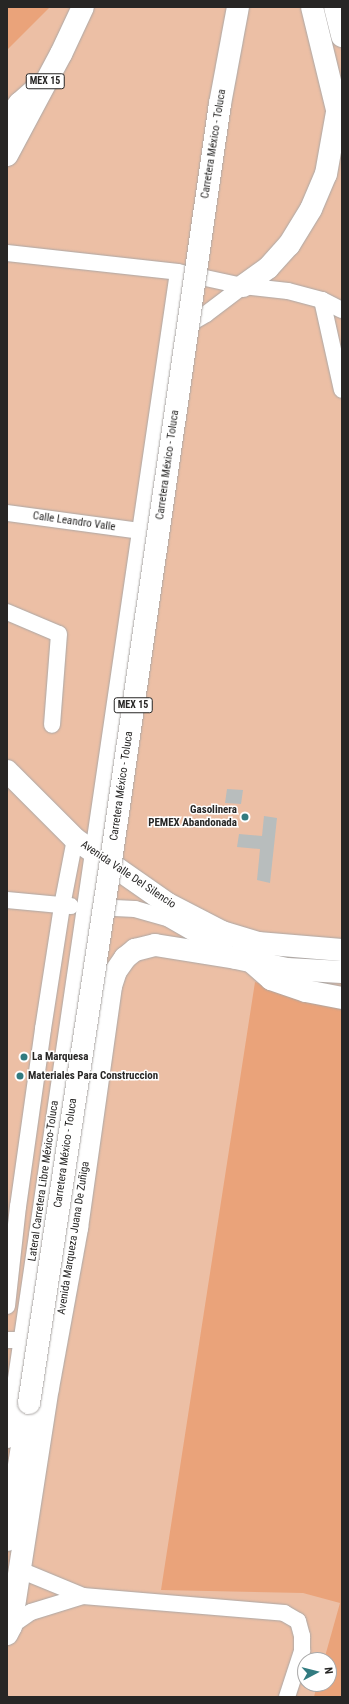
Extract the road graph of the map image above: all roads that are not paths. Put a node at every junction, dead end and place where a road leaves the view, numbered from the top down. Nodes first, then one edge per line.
1 (83, 7) edge
2 (238, 7) edge
3 (312, 7) edge
4 (335, 7) edge
5 (342, 36) edge
6 (45, 82) junction
7 (337, 112) junction
8 (7, 120) edge
9 (342, 133) edge
10 (7, 155) edge
11 (7, 253) edge
12 (178, 272) junction
13 (244, 286) junction
14 (322, 300) junction
15 (342, 310) edge
16 (167, 334) junction
17 (342, 390) edge
18 (7, 513) edge
19 (141, 531) junction
20 (7, 612) edge
21 (52, 725) dead end
22 (7, 771) edge
23 (83, 845) junction
24 (7, 900) edge
25 (62, 906) junction
26 (85, 907) junction
27 (342, 950) edge
28 (249, 955) junction
29 (342, 972) edge
30 (342, 998) edge
31 (12, 1206) edge
32 (40, 1209) junction
33 (7, 1306) edge
34 (13, 1347) edge
35 (7, 1440) edge
36 (7, 1540) edge
37 (20, 1570) junction
38 (83, 1596) junction
39 (9, 1630) edge
40 (287, 1697) edge

1 - 6 main road, MEX 15
2 - 36 main road, Carretera México - Toluca / MEX 15, bridge
3 - 7 main road
4 - 5 main road
6 - 8 main road
6 - 10 main road, MEX 15
7 - 9 main road
7 - 13 main road
11 - 12 street
12 - 13 street
12 - 16 street
13 - 14 street
13 - 16 street
14 - 15 street
14 - 17 street
16 - 19 street
18 - 19 street, Calle Leandro Valle
19 - 23 street
20 - 21 street
22 - 23 main road, Avenida Valle Del Silencio
23 - 25 street
23 - 26 street, Lateral Carretera Libre México-Toluca
23 - 28 main road, Avenida Valle Del Silencio
24 - 25 street
25 - 26 street
25 - 31 street
26 - 28 street
26 - 32 street, Lateral Carretera Libre México-Toluca
27 - 28 main road, Avenida Valle Del Silencio
28 - 29 main road
28 - 30 main road
28 - 37 main road, Avenida Marqueza Juana De Zuñiga
31 - 32 street
31 - 33 street
32 - 34 street, Lateral Carretera Libre México-Toluca
34 - 35 street, Lateral Carretera Libre México-Toluca
37 - 38 street
37 - 39 main road, Avenida Marqueza Juana De Zuñiga
38 - 39 street
38 - 40 street

